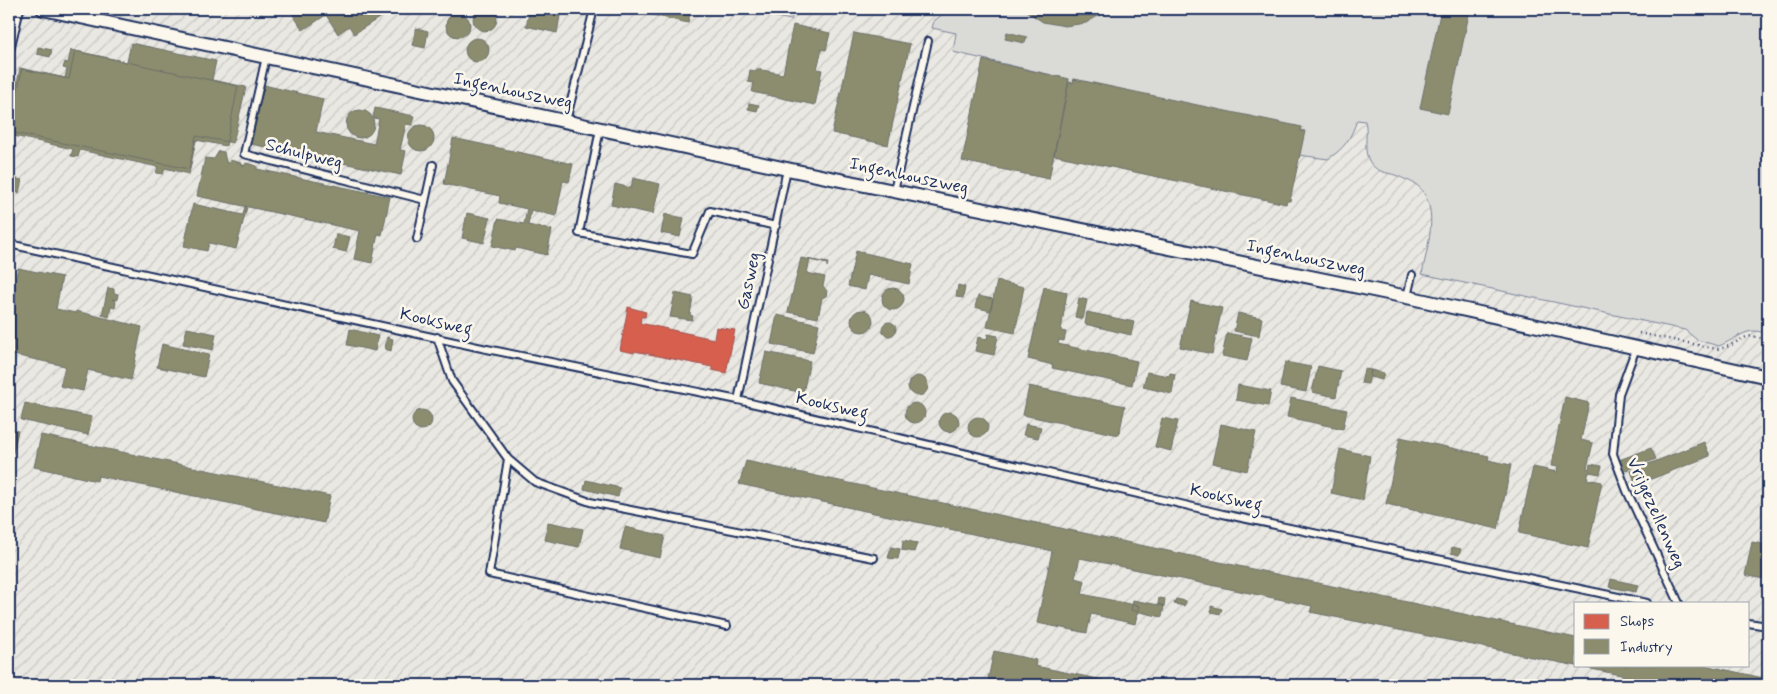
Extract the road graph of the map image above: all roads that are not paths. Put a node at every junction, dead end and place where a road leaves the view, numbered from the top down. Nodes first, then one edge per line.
1 (20, 9) edge
2 (43, 9) edge
3 (594, 9) edge
4 (928, 41) dead end
5 (9, 54) edge
6 (266, 55) junction
7 (566, 121) junction
8 (601, 128) junction
9 (433, 165) dead end
10 (787, 169) junction
11 (894, 191) junction
12 (425, 200) junction
13 (776, 226) junction
14 (417, 238) dead end
15 (9, 244) edge
16 (1412, 275) dead end
17 (1407, 297) junction
18 (437, 337) junction
19 (1636, 348) junction
20 (1768, 376) edge
21 (738, 400) junction
22 (508, 459) junction
23 (874, 558) dead end
24 (1642, 602) edge
25 (1680, 602) edge
26 (1750, 623) edge
27 (727, 626) dead end
28 (1768, 626) edge

1 - 5 lane
2 - 6 street, Ingenhouszweg
3 - 7 lane
4 - 11 lane
6 - 7 street, Ingenhouszweg
6 - 12 lane, Schulpweg
7 - 8 street, Ingenhouszweg
8 - 10 street, Ingenhouszweg
8 - 13 lane
9 - 12 lane
10 - 11 street, Ingenhouszweg
10 - 13 lane, Gasweg
11 - 17 street, Ingenhouszweg
12 - 14 lane
13 - 21 lane, Gasweg
15 - 18 lane, Kooksweg
16 - 17 lane
17 - 19 street, Ingenhouszweg
18 - 21 lane, Kooksweg
18 - 22 lane
19 - 20 street, Ingenhouszweg
19 - 25 lane, Vrijgezellenweg
21 - 24 lane, Kooksweg
22 - 23 lane
22 - 27 lane
26 - 28 lane

